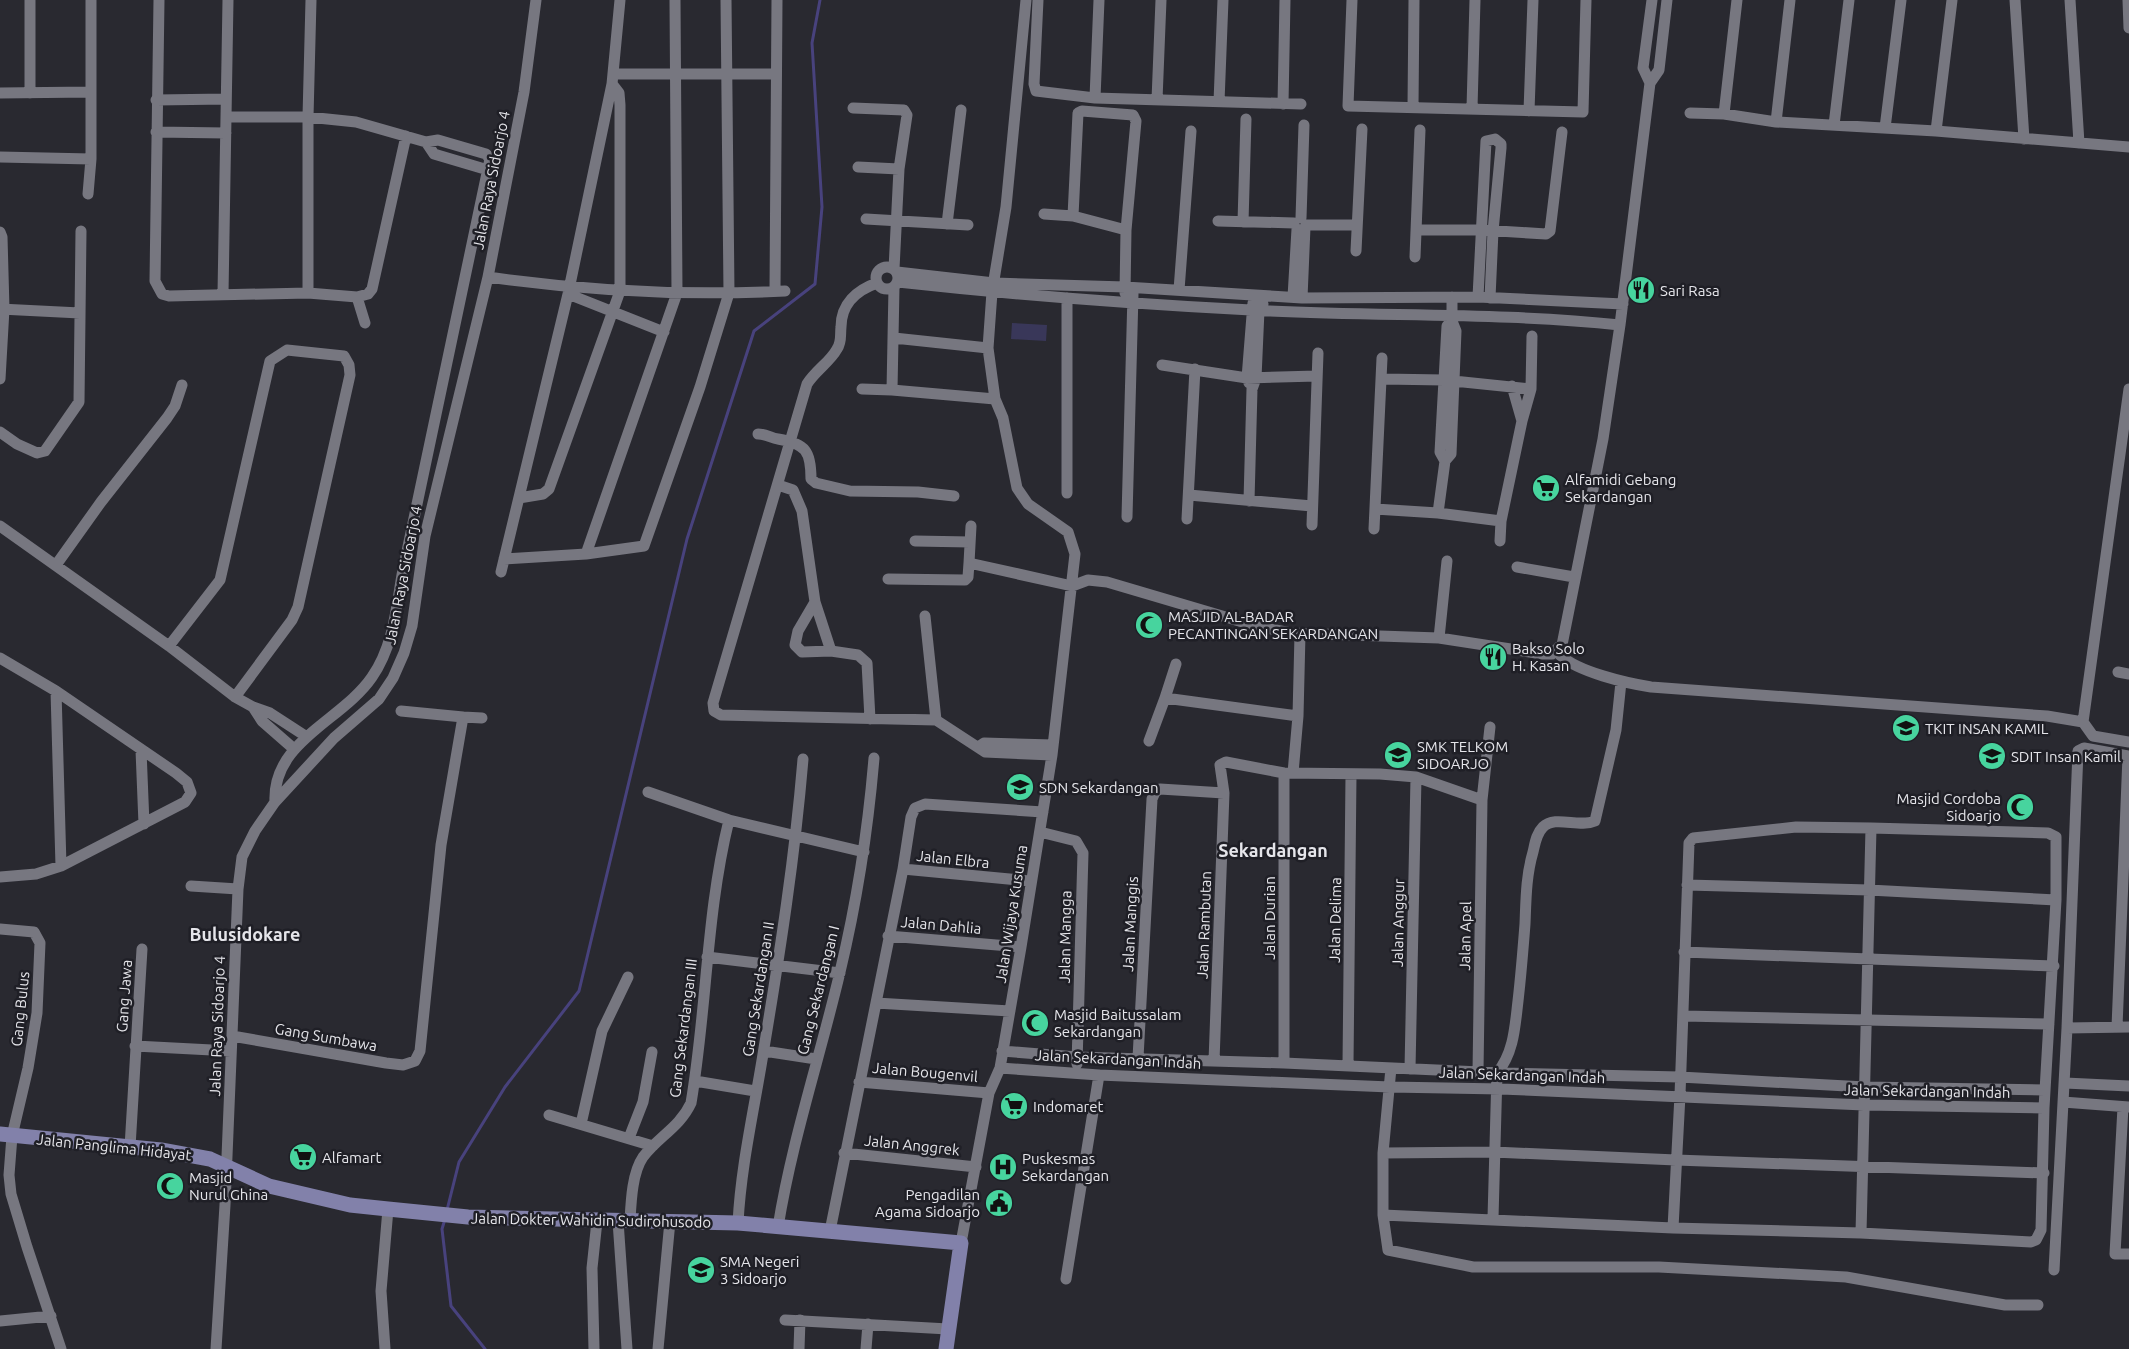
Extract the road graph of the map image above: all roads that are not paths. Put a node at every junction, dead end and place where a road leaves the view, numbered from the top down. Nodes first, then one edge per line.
1 (30, 0) edge
2 (92, 0) edge
3 (159, 0) edge
4 (228, 0) edge
5 (311, 0) edge
6 (536, 0) edge
7 (620, 0) edge
8 (675, 0) edge
9 (726, 0) edge
10 (777, 0) edge
11 (1026, 0) edge
12 (1038, 0) edge
13 (1099, 0) edge
14 (1161, 0) edge
15 (1223, 0) edge
16 (1285, 0) edge
17 (1352, 0) edge
18 (1414, 0) edge
19 (1475, 0) edge
20 (1533, 0) edge
21 (1586, 0) edge
22 (1652, 0) edge
23 (1667, 0) edge
24 (1737, 0) edge
25 (1790, 0) edge
26 (1849, 0) edge
27 (1901, 0) edge
28 (1952, 0) edge
29 (2015, 0) edge
30 (2070, 0) edge
31 (2128, 0) edge
32 (2129, 28) edge
33 (726, 72) junction
34 (674, 74) junction
35 (775, 74) junction
36 (612, 79) junction
37 (1650, 83) junction
38 (91, 92) junction
39 (0, 93) edge
40 (30, 93) junction
41 (1095, 98) junction
42 (226, 99) junction
43 (156, 100) junction
44 (1157, 100) junction
45 (1219, 102) junction
46 (1283, 104) junction
47 (1300, 104) dead end
48 (1412, 107) junction
49 (853, 108) dead end
50 (1472, 108) junction
51 (961, 110) dead end
52 (1529, 111) junction
53 (1690, 114) dead end
54 (1724, 114) junction
55 (227, 117) junction
56 (308, 117) junction
57 (1246, 119) dead end
58 (1776, 122) junction
59 (1304, 125) dead end
60 (1834, 125) junction
61 (1885, 128) junction
62 (1362, 129) dead end
63 (1420, 130) dead end
64 (1191, 131) dead end
65 (1936, 131) junction
66 (156, 132) junction
67 (1562, 132) dead end
68 (226, 133) junction
69 (406, 136) junction
70 (2024, 139) junction
71 (2079, 143) junction
72 (2129, 146) edge
73 (0, 157) edge
74 (91, 159) junction
75 (858, 167) dead end
76 (899, 169) junction
77 (88, 194) dead end
78 (480, 212) junction
79 (1044, 214) dead end
80 (1073, 216) junction
81 (499, 217) junction
82 (866, 219) dead end
83 (897, 220) junction
84 (1218, 221) dead end
85 (1243, 222) junction
86 (947, 224) junction
87 (1301, 224) junction
88 (968, 225) dead end
89 (1357, 226) junction
90 (1126, 230) junction
91 (1417, 230) junction
92 (1487, 230) junction
93 (81, 231) dead end
94 (0, 232) edge
95 (1356, 250) dead end
96 (1415, 257) dead end
97 (488, 277) junction
98 (896, 278) junction
99 (877, 283) junction
100 (993, 287) junction
101 (1129, 287) junction
102 (1179, 290) junction
103 (568, 291) junction
104 (620, 291) junction
105 (677, 292) junction
106 (308, 293) junction
107 (729, 293) junction
108 (223, 294) junction
109 (1255, 296) junction
110 (1268, 296) junction
111 (357, 297) junction
112 (1297, 297) junction
113 (1452, 297) junction
114 (1479, 297) junction
115 (1067, 298) junction
116 (1128, 301) junction
117 (1571, 303) junction
118 (1623, 304) junction
119 (2, 309) edge
120 (1255, 310) junction
121 (613, 312) junction
122 (80, 314) junction
123 (1468, 315) junction
124 (1452, 318) junction
125 (1570, 320) junction
126 (365, 323) dead end
127 (1620, 325) junction
128 (664, 332) junction
129 (1532, 336) dead end
130 (894, 338) junction
131 (988, 348) junction
132 (1318, 353) dead end
133 (1382, 358) dead end
134 (1162, 365) dead end
135 (1195, 369) junction
136 (1317, 376) junction
137 (0, 379) edge
138 (1383, 379) junction
139 (1449, 380) junction
140 (1252, 382) junction
141 (182, 385) dead end
142 (1512, 386) junction
143 (862, 389) dead end
144 (1531, 389) junction
145 (2129, 389) edge
146 (892, 390) junction
147 (995, 399) junction
148 (1522, 420) junction
149 (0, 432) edge
150 (758, 434) dead end
151 (790, 441) junction
152 (778, 485) junction
153 (1067, 493) dead end
154 (1189, 495) junction
155 (774, 496) junction
156 (954, 496) dead end
157 (519, 498) junction
158 (796, 498) junction
159 (1249, 501) junction
160 (1312, 506) junction
161 (1375, 509) junction
162 (1438, 513) junction
163 (1127, 517) dead end
164 (1187, 519) dead end
165 (1501, 521) junction
166 (1312, 525) dead end
167 (0, 526) edge
168 (971, 526) dead end
169 (1374, 529) dead end
170 (915, 541) dead end
171 (1500, 541) dead end
172 (970, 542) junction
173 (586, 554) junction
174 (504, 559) junction
175 (1448, 561) dead end
176 (969, 563) junction
177 (56, 565) junction
178 (1516, 567) dead end
179 (501, 572) dead end
180 (1574, 577) junction
181 (888, 580) dead end
182 (1072, 586) junction
183 (815, 602) junction
184 (925, 616) dead end
185 (1300, 634) junction
186 (1439, 638) junction
187 (169, 646) junction
188 (1560, 646) junction
189 (831, 651) junction
190 (0, 658) edge
191 (1176, 664) dead end
192 (1621, 682) junction
193 (56, 691) junction
194 (235, 697) junction
195 (1165, 698) junction
196 (253, 708) junction
197 (401, 711) dead end
198 (1298, 716) junction
199 (463, 717) junction
200 (482, 718) dead end
201 (870, 719) junction
202 (936, 720) junction
203 (2083, 722) junction
204 (1490, 727) dead end
205 (306, 737) junction
206 (1149, 740) dead end
207 (2129, 742) edge
208 (294, 749) junction
209 (140, 750) junction
210 (1052, 750) junction
211 (2129, 756) edge
212 (874, 758) dead end
213 (803, 759) dead end
214 (1288, 773) junction
215 (1351, 775) junction
216 (1416, 778) junction
217 (648, 792) dead end
218 (1224, 792) junction
219 (1482, 800) junction
220 (275, 802) junction
221 (1043, 812) junction
222 (729, 820) junction
223 (144, 824) junction
224 (1871, 828) junction
225 (1040, 832) junction
226 (796, 836) junction
227 (864, 852) junction
228 (61, 866) junction
229 (903, 869) junction
230 (0, 877) edge
231 (1030, 881) junction
232 (1687, 885) junction
233 (191, 886) dead end
234 (238, 889) junction
235 (1869, 890) junction
236 (2056, 900) junction
237 (0, 929) edge
238 (888, 936) junction
239 (1021, 947) junction
240 (142, 949) dead end
241 (1684, 952) junction
242 (707, 958) junction
243 (1867, 958) junction
244 (777, 964) junction
245 (2054, 966) junction
246 (840, 972) junction
247 (628, 977) dead end
248 (876, 1002) junction
249 (1010, 1011) junction
250 (1684, 1016) junction
251 (1866, 1019) junction
252 (2049, 1024) junction
253 (2117, 1027) junction
254 (2129, 1027) edge
255 (2067, 1028) junction
256 (232, 1036) junction
257 (136, 1046) junction
258 (230, 1051) junction
259 (764, 1051) junction
260 (1002, 1051) junction
261 (652, 1052) dead end
262 (1077, 1057) junction
263 (816, 1058) junction
264 (1138, 1058) junction
265 (1214, 1061) junction
266 (1230, 1061) junction
267 (1284, 1063) junction
268 (1348, 1066) junction
269 (1000, 1068) junction
270 (1391, 1068) junction
271 (1410, 1069) junction
272 (1478, 1072) junction
273 (1077, 1073) junction
274 (1497, 1073) junction
275 (1099, 1075) junction
276 (1680, 1077) junction
277 (695, 1080) junction
278 (1229, 1080) junction
279 (859, 1082) junction
280 (2065, 1083) junction
281 (2129, 1086) edge
282 (1390, 1087) junction
283 (1865, 1087) junction
284 (1495, 1089) junction
285 (2045, 1090) junction
286 (755, 1091) junction
287 (989, 1093) junction
288 (1680, 1095) junction
289 (2063, 1102) junction
290 (1864, 1105) junction
291 (2126, 1107) edge
292 (2044, 1108) junction
293 (549, 1115) dead end
294 (581, 1124) junction
295 (6, 1135) edge
296 (629, 1138) junction
297 (653, 1146) junction
298 (130, 1147) junction
299 (1494, 1152) junction
300 (844, 1153) junction
301 (1384, 1153) junction
302 (1676, 1160) junction
303 (226, 1167) junction
304 (976, 1167) junction
305 (1862, 1167) junction
306 (2125, 1169) edge
307 (2044, 1173) junction
308 (388, 1209) junction
309 (1383, 1215) junction
310 (1493, 1218) junction
311 (597, 1221) junction
312 (624, 1221) junction
313 (670, 1221) junction
314 (738, 1223) junction
315 (778, 1227) junction
316 (1673, 1228) junction
317 (830, 1231) junction
318 (1861, 1233) junction
319 (961, 1243) junction
320 (2129, 1254) edge
321 (2054, 1270) dead end
322 (1066, 1279) dead end
323 (2038, 1305) dead end
324 (51, 1316) junction
325 (785, 1320) dead end
326 (800, 1320) junction
327 (0, 1322) edge
328 (868, 1324) junction
329 (948, 1329) junction
330 (61, 1349) edge
331 (216, 1349) edge
332 (385, 1349) edge
333 (594, 1349) edge
334 (627, 1349) edge
335 (658, 1349) edge
336 (799, 1349) edge
337 (866, 1349) edge
338 (946, 1349) edge

1 - 40 street
2 - 38 street
3 - 43 street
4 - 42 street
5 - 56 street
6 - 81 street, Jalan Raya Sidoarjo 4
7 - 36 street
8 - 34 street
9 - 33 street
10 - 35 street
11 - 100 street, Jalan Wijaya Kusuma
12 - 41 street
13 - 41 street
14 - 44 street
15 - 45 street
16 - 46 street
17 - 48 street
18 - 48 street
19 - 50 street
20 - 52 street
21 - 52 street
22 - 37 street
23 - 37 street
24 - 54 street
25 - 58 street
26 - 60 street
27 - 61 street
28 - 65 street
29 - 70 street
30 - 71 street
31 - 32 street
33 - 34 street
33 - 35 street
33 - 107 street
34 - 36 street
34 - 105 street
35 - 107 street
36 - 103 street
36 - 104 street
37 - 118 street
38 - 40 street
38 - 74 street
39 - 40 street
41 - 44 street
42 - 43 street
42 - 55 street
43 - 66 street
44 - 45 street
45 - 46 street
46 - 47 street
48 - 50 street
49 - 76 street
50 - 52 street
51 - 86 street
53 - 54 street
54 - 58 street
55 - 56 street
55 - 68 street
56 - 69 street
56 - 106 street
57 - 85 street
58 - 60 street
59 - 87 street
60 - 61 street
61 - 65 street
62 - 89 street
63 - 91 street
64 - 102 street
65 - 70 street
66 - 68 street
66 - 108 street
67 - 92 street
68 - 108 street
69 - 78 street
69 - 111 street
70 - 71 street
71 - 72 street
73 - 74 street
74 - 77 street
75 - 76 street
76 - 83 street
78 - 81 street
78 - 205 street
79 - 80 street
80 - 90 street
80 - 90 street
81 - 97 street, Jalan Raya Sidoarjo 4
82 - 83 street
83 - 86 street
83 - 98 street
84 - 85 street
85 - 87 street
86 - 88 street
87 - 89 street
87 - 112 street
89 - 95 street
90 - 101 street
91 - 92 street
91 - 96 street
92 - 92 street
92 - 114 street
93 - 122 street
94 - 119 street
97 - 103 street
97 - 220 street, Jalan Raya Sidoarjo 4
98 - 99 street
98 - 99 street
98 - 100 street
98 - 130 street
99 - 151 street
100 - 101 street
100 - 115 street
100 - 131 street, Jalan Wijaya Kusuma
101 - 102 street
101 - 116 street
102 - 109 street
103 - 104 street
103 - 121 street
103 - 157 street
104 - 105 street
104 - 121 street
105 - 107 street
105 - 128 street
106 - 108 street
106 - 111 street
107 - 173 street
109 - 110 street
109 - 120 street
110 - 112 street
110 - 120 street
111 - 126 street
112 - 113 street
113 - 114 street
113 - 124 street
114 - 117 street
114 - 123 street
115 - 116 street
115 - 153 street
116 - 120 street
116 - 163 street
117 - 118 street
117 - 125 street
118 - 127 street
119 - 122 street
119 - 137 street
120 - 124 street
120 - 140 street
121 - 128 street
121 - 157 street
122 - 149 street
123 - 124 street
123 - 125 street
124 - 139 street
125 - 127 street
127 - 180 street
128 - 173 street
129 - 144 street
130 - 131 street
130 - 146 street
131 - 147 street, Jalan Wijaya Kusuma
132 - 136 street
133 - 138 street
134 - 135 street
135 - 140 street
135 - 154 street
136 - 140 street
136 - 160 street
138 - 139 street
138 - 161 street
139 - 142 street
139 - 162 street
140 - 159 street
141 - 177 street
142 - 144 street
142 - 148 street
143 - 146 street
144 - 148 street
145 - 203 street
146 - 147 street
147 - 182 street, Jalan Wijaya Kusuma
148 - 165 street
150 - 151 street
151 - 152 street
151 - 156 street
152 - 155 street
152 - 158 street
154 - 159 street
154 - 164 street
155 - 158 street
155 - 201 street
157 - 174 street
158 - 183 street
159 - 160 street
160 - 166 street
161 - 162 street
161 - 169 street
162 - 165 street
165 - 171 street
167 - 177 street
168 - 172 street
170 - 172 street
172 - 176 street
173 - 174 street
174 - 179 street
175 - 186 street
176 - 181 street
176 - 182 street
177 - 187 street
178 - 180 street
180 - 188 street
182 - 185 street
182 - 210 street, Jalan Wijaya Kusuma
183 - 189 street
183 - 189 street
184 - 202 street
185 - 186 street
185 - 198 street, Jalan Durian
186 - 188 street
187 - 194 street
187 - 194 street
188 - 192 street
189 - 201 street
190 - 193 street
191 - 195 street
192 - 203 street
192 - 274 street
193 - 209 street
193 - 228 street
194 - 196 street
195 - 198 street
195 - 206 street
196 - 205 street
196 - 208 street
197 - 199 street
198 - 214 street, Jalan Durian
199 - 200 street
199 - 256 street, Gang Sumbawa
201 - 202 street
202 - 210 street
203 - 207 street
204 - 219 street, Jalan Apel
205 - 208 street
208 - 220 street
209 - 223 street
209 - 223 street
210 - 221 street, Jalan Wijaya Kusuma
211 - 253 street
211 - 255 street
212 - 227 street, Gang Sekardangan I
213 - 226 street, Gang Sekardangan II
214 - 215 street
214 - 218 street, Jalan Rambutan
214 - 267 street, Jalan Durian
215 - 216 street
215 - 268 street, Jalan Delima
216 - 219 street
216 - 271 street, Jalan Anggur
217 - 222 street
218 - 264 street, Jalan Manggis
218 - 265 street, Jalan Rambutan
219 - 272 street, Jalan Apel
220 - 234 street, Jalan Raya Sidoarjo 4
221 - 225 street, Jalan Wijaya Kusuma
221 - 229 street
222 - 226 street
222 - 242 street, Gang Sekardangan III
223 - 228 street
224 - 232 street
224 - 235 street
224 - 236 street
225 - 231 street, Jalan Wijaya Kusuma
225 - 262 street, Jalan Mangga
226 - 227 street
226 - 244 street, Gang Sekardangan II
227 - 246 street, Gang Sekardangan I
228 - 230 street
229 - 231 street, Jalan Elbra
229 - 238 street
231 - 239 street, Jalan Wijaya Kusuma
232 - 235 street
232 - 241 street
233 - 234 street
234 - 256 street, Jalan Raya Sidoarjo 4
235 - 236 street
235 - 243 street
236 - 245 street
237 - 295 street, Gang Bulus
238 - 239 street, Jalan Dahlia
238 - 248 street
239 - 249 street, Jalan Wijaya Kusuma
240 - 257 street, Gang Jawa
241 - 243 street
241 - 250 street
242 - 244 street
242 - 277 street, Gang Sekardangan III
243 - 245 street
243 - 251 street
244 - 246 street
244 - 259 street, Gang Sekardangan II
245 - 252 street
246 - 263 street, Gang Sekardangan I
247 - 294 street
248 - 249 street
248 - 279 street
249 - 260 street, Jalan Wijaya Kusuma
250 - 251 street
250 - 276 street
251 - 252 street
251 - 283 street
252 - 285 street
253 - 254 street
253 - 255 street
255 - 280 street
256 - 258 street, Jalan Raya Sidoarjo 4
257 - 258 street, Gang Jawa
257 - 298 street, Gang Jawa
258 - 303 street, Jalan Raya Sidoarjo 4
259 - 263 street
259 - 286 street, Gang Sekardangan II
260 - 262 street, Jalan Sekardangan Indah
260 - 269 street, Jalan Wijaya Kusuma
261 - 296 street
262 - 264 street, Jalan Sekardangan Indah
262 - 273 street, Jalan Mangga
263 - 315 street, Gang Sekardangan I
264 - 265 street, Jalan Sekardangan Indah
265 - 266 street, Jalan Sekardangan Indah
266 - 267 street, Jalan Sekardangan Indah
266 - 278 street
267 - 268 street, Jalan Sekardangan Indah
268 - 270 street, Jalan Sekardangan Indah
269 - 273 street, Jalan Sekardangan Indah
269 - 287 street, Jalan Wijaya Kusuma
270 - 271 street, Jalan Sekardangan Indah
270 - 282 street
271 - 272 street, Jalan Sekardangan Indah
272 - 274 street, Jalan Sekardangan Indah
273 - 275 street, Jalan Sekardangan Indah
274 - 276 street, Jalan Sekardangan Indah
274 - 284 street
275 - 278 street, Jalan Sekardangan Indah
275 - 322 street
276 - 283 street, Jalan Sekardangan Indah
276 - 288 street
277 - 286 street
277 - 297 street, Gang Sekardangan III
278 - 282 street, Jalan Sekardangan Indah
279 - 287 street, Jalan Bougenvil
279 - 300 street
280 - 281 street
280 - 289 street
282 - 284 street, Jalan Sekardangan Indah
282 - 301 street
283 - 285 street, Jalan Sekardangan Indah
283 - 290 street
284 - 288 street, Jalan Sekardangan Indah
284 - 299 street
285 - 292 street
286 - 314 street, Gang Sekardangan II
287 - 304 street, Jalan Wijaya Kusuma
288 - 290 street, Jalan Sekardangan Indah
288 - 302 street
289 - 291 street
289 - 321 street
290 - 292 street, Jalan Sekardangan Indah
290 - 305 street
291 - 306 street
292 - 307 street
293 - 294 street
294 - 296 street
295 - 298 main road, Jalan Panglima Hidayat
295 - 324 street, Gang Bulus
296 - 297 street
297 - 312 street, Gang Sekardangan III
298 - 303 main road, Jalan Panglima Hidayat
299 - 301 street
299 - 302 street
299 - 310 street
300 - 304 street, Jalan Anggrek
300 - 317 street
301 - 309 street
302 - 305 street
302 - 316 street
303 - 308 main road, Jalan Dokter Wahidin Sudirohusodo
303 - 331 street, Jalan Raya Sidoarjo 4
304 - 319 street, Jalan Wijaya Kusuma
305 - 307 street
305 - 318 street
306 - 320 street
307 - 318 street
308 - 311 main road, Jalan Dokter Wahidin Sudirohusodo
308 - 332 street
309 - 310 street
309 - 323 street
310 - 316 street
311 - 312 main road, Jalan Dokter Wahidin Sudirohusodo
311 - 333 street
312 - 313 main road, Jalan Dokter Wahidin Sudirohusodo
312 - 334 street, Gang Sekardangan III
313 - 314 main road, Jalan Dokter Wahidin Sudirohusodo
313 - 335 street
314 - 315 main road, Jalan Dokter Wahidin Sudirohusodo
315 - 317 main road, Jalan Dokter Wahidin Sudirohusodo
316 - 318 street
317 - 319 main road, Jalan Dokter Wahidin Sudirohusodo
319 - 329 main road
324 - 327 street
324 - 330 street, Gang Bulus
325 - 326 street
326 - 328 street
326 - 336 street
328 - 329 street
328 - 337 street
329 - 338 main road

